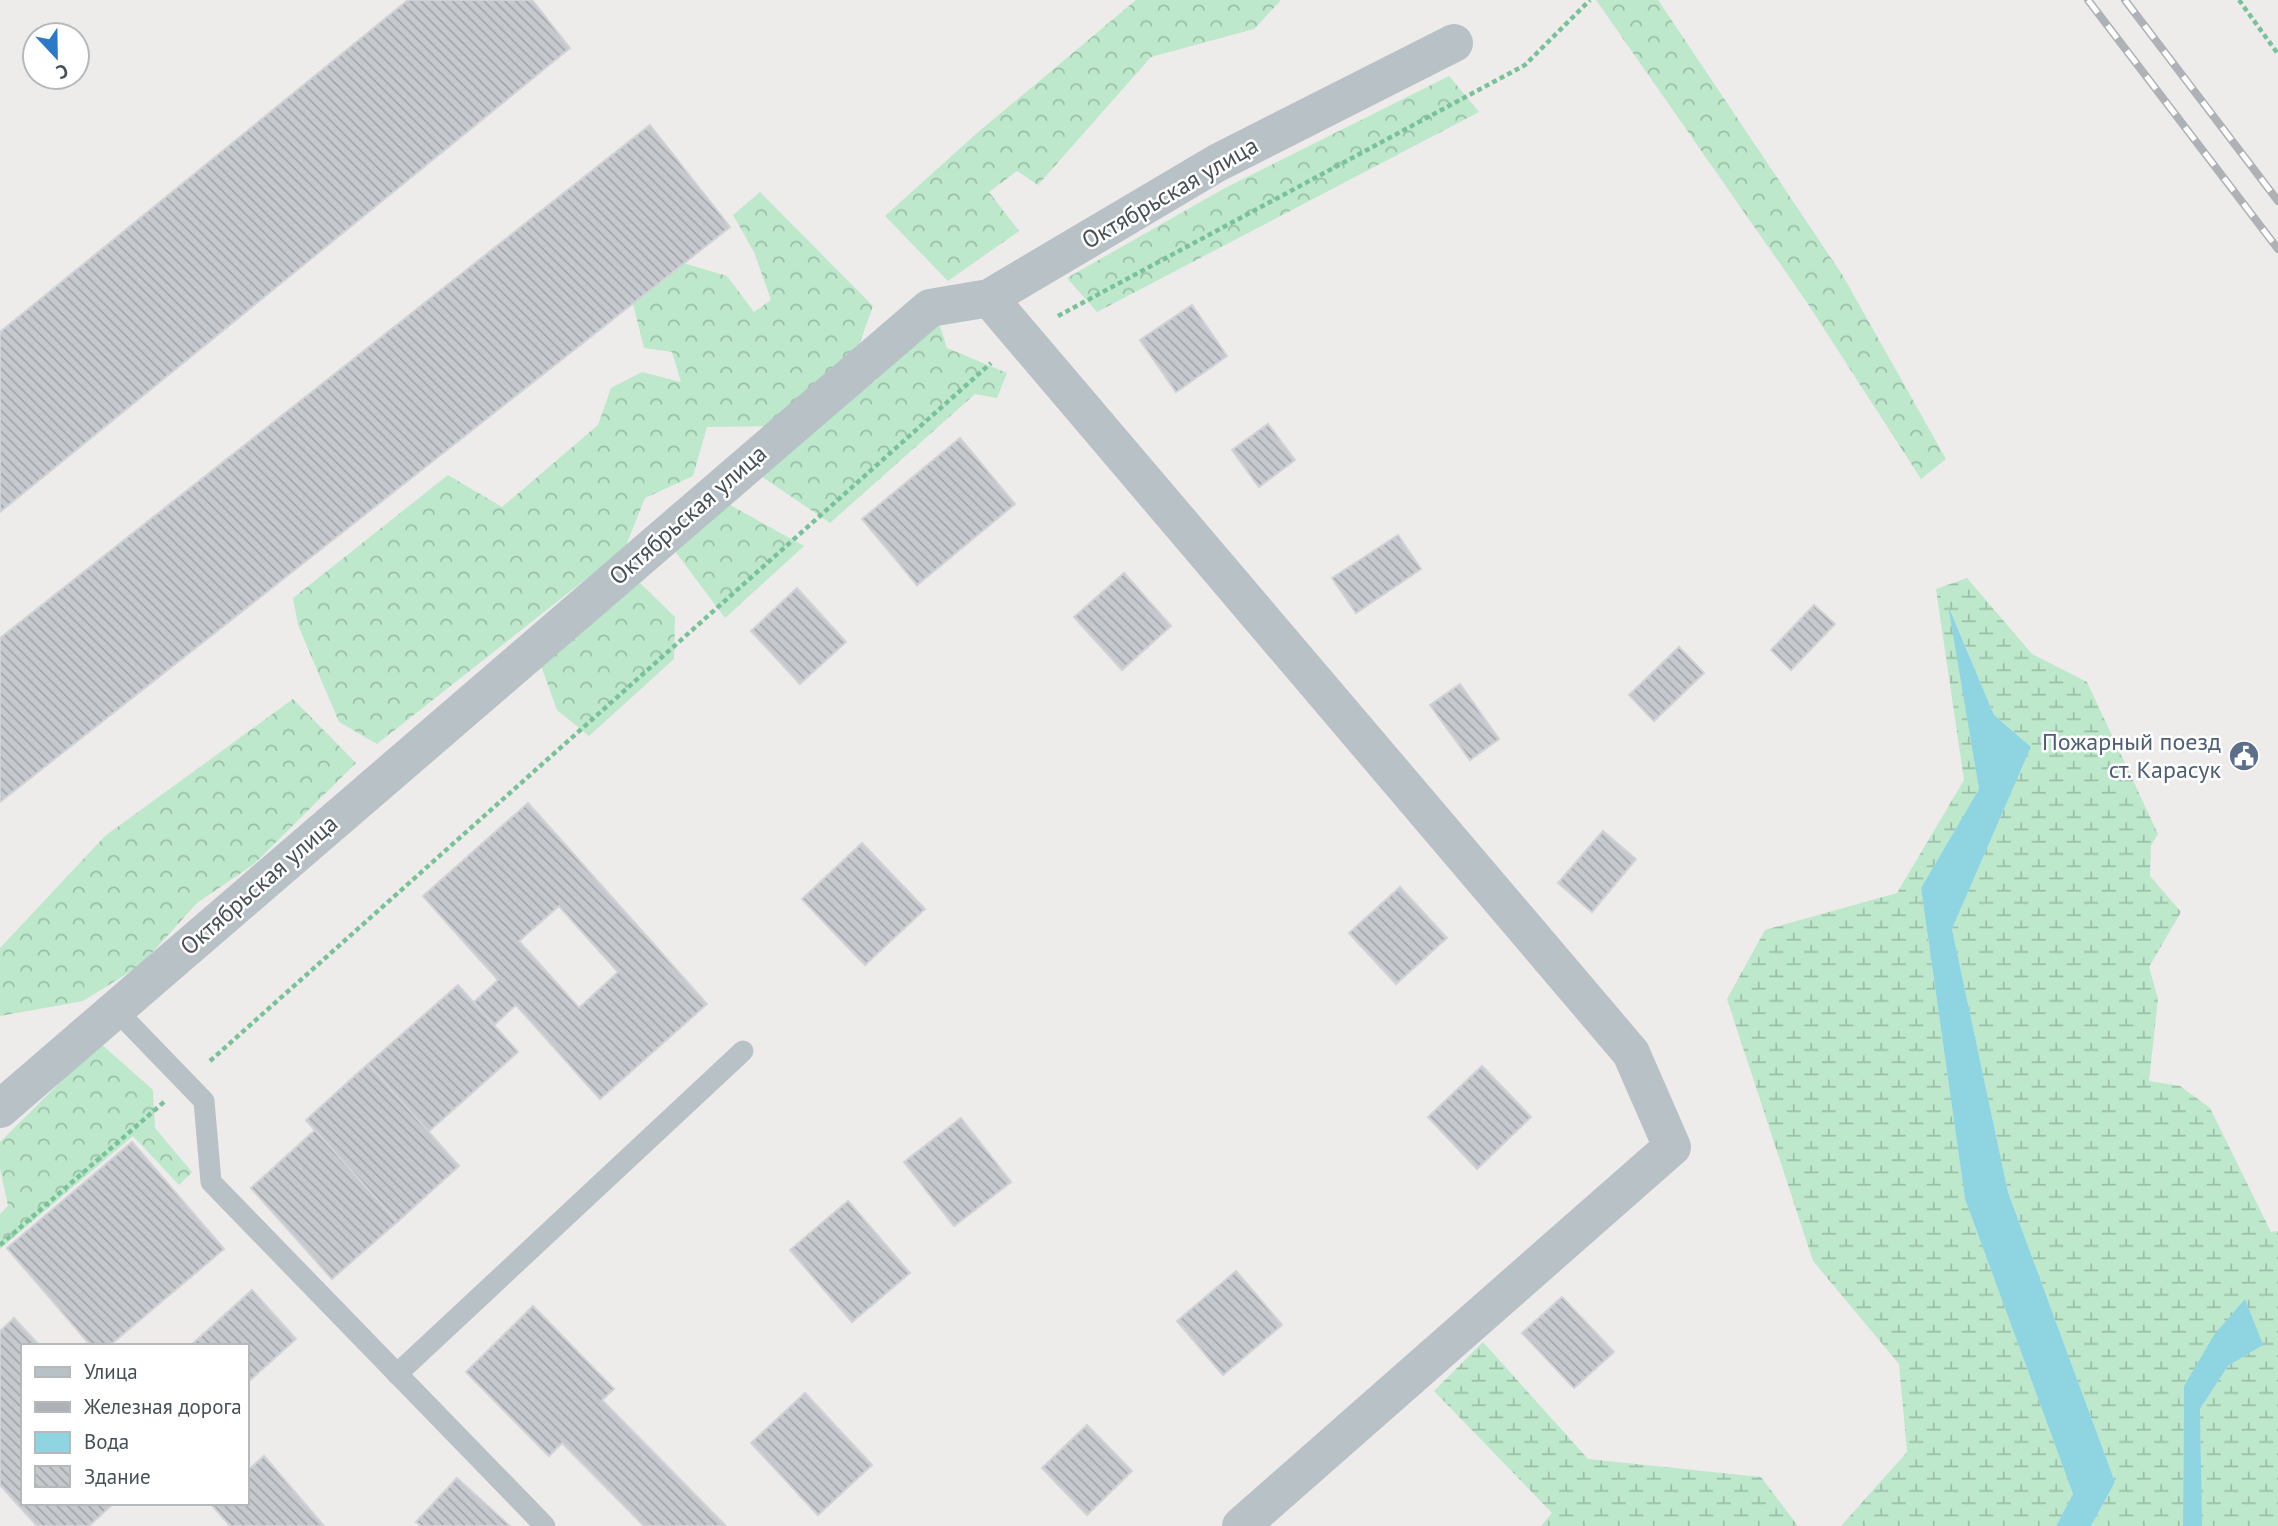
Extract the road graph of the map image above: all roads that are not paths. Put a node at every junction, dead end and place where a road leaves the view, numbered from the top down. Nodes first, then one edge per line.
1 (1454, 43) dead end
2 (989, 298) junction
3 (115, 1009) junction
4 (743, 1051) dead end
5 (0, 1109) edge
6 (397, 1374) junction
7 (545, 1526) edge
8 (1241, 1526) edge

1 - 2 street, Октябрьская улица
2 - 3 street, Октябрьская улица
2 - 8 street
3 - 5 street, Октябрьская улица
3 - 6 lane
4 - 6 lane
6 - 7 lane

